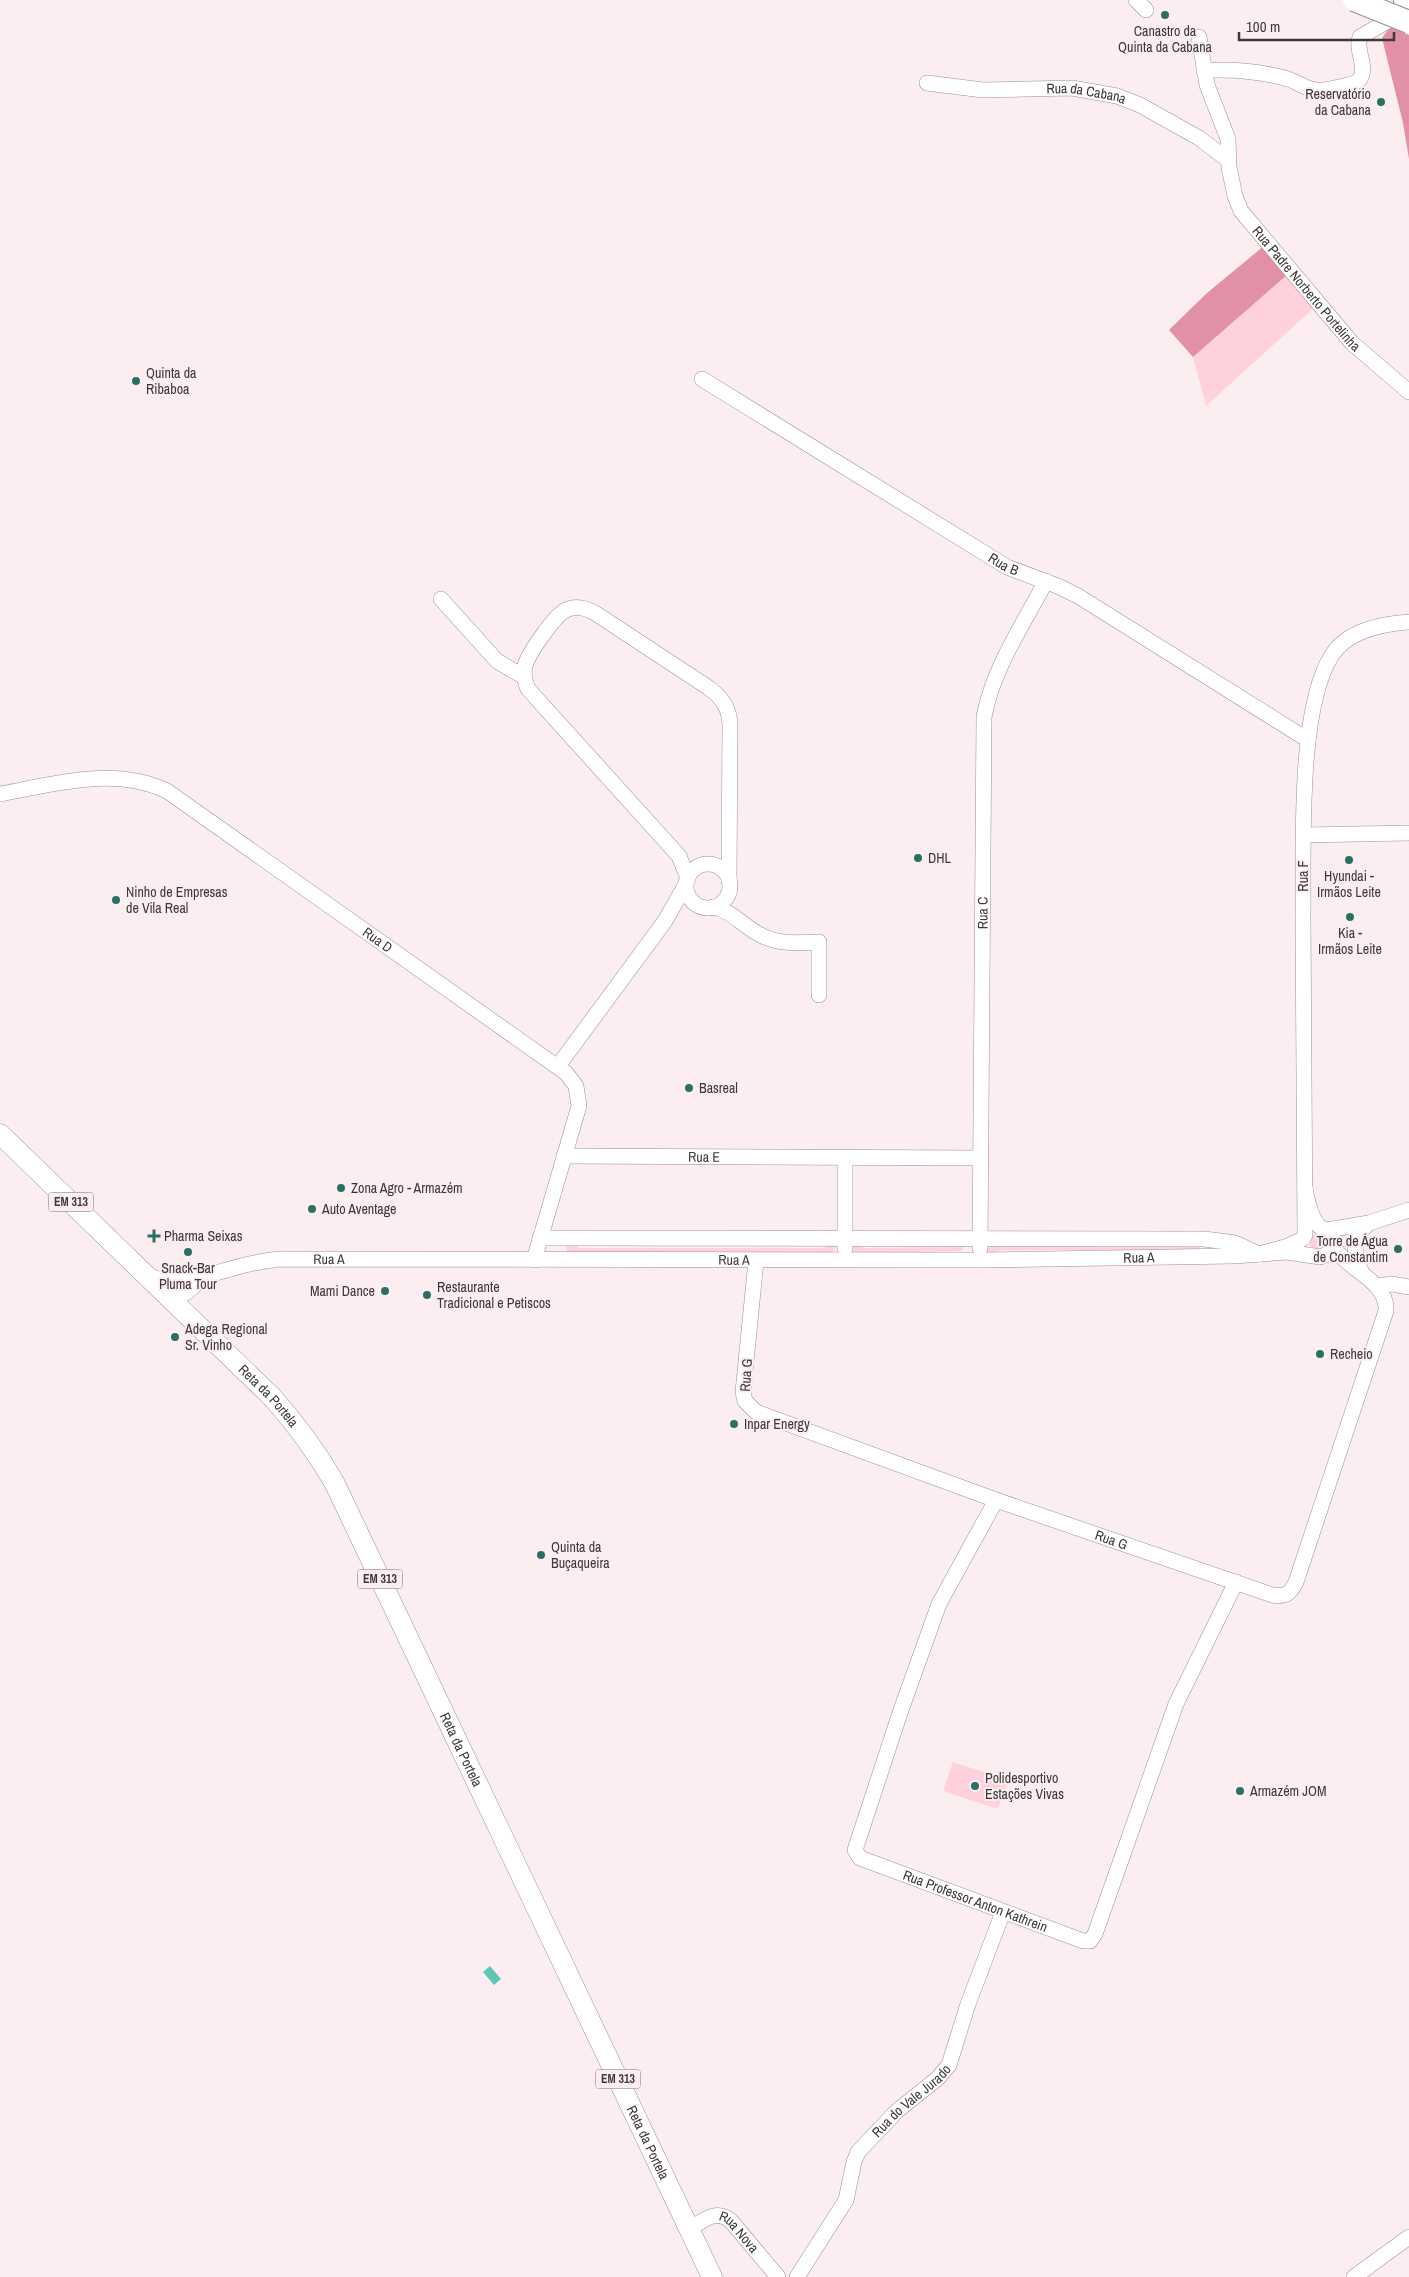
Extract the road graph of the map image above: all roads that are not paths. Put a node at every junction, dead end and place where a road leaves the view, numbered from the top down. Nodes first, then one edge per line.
1 (1354, 0) edge
2 (1405, 0) edge
3 (1409, 3) edge
4 (1409, 22) edge
5 (1199, 37) dead end
6 (1204, 71) junction
7 (927, 83) dead end
8 (1229, 165) junction
9 (702, 379) dead end
10 (1409, 392) edge
11 (1046, 581) junction
12 (441, 599) dead end
13 (1409, 622) edge
14 (524, 677) junction
15 (1308, 740) junction
16 (0, 794) edge
17 (1409, 833) edge
18 (1304, 835) junction
19 (729, 850) junction
20 (679, 856) junction
21 (706, 865) junction
22 (687, 881) junction
23 (729, 888) junction
24 (706, 907) junction
25 (737, 918) junction
26 (665, 922) junction
27 (819, 996) dead end
28 (558, 1066) junction
29 (0, 1134) edge
30 (564, 1156) junction
31 (845, 1157) junction
32 (980, 1158) junction
33 (1305, 1187) junction
34 (1409, 1210) edge
35 (1369, 1223) junction
36 (1329, 1236) junction
37 (1304, 1237) junction
38 (540, 1238) junction
39 (980, 1239) junction
40 (845, 1240) junction
41 (1259, 1254) junction
42 (1315, 1256) junction
43 (845, 1259) junction
44 (534, 1260) junction
45 (980, 1260) junction
46 (756, 1261) junction
47 (144, 1273) junction
48 (1362, 1275) junction
49 (191, 1284) junction
50 (1377, 1286) junction
51 (1409, 1287) edge
52 (170, 1297) junction
53 (184, 1312) junction
54 (996, 1500) junction
55 (1236, 1582) junction
56 (1003, 1912) junction
57 (689, 2229) junction
58 (1409, 2237) edge
59 (712, 2277) edge
60 (778, 2277) edge
61 (796, 2277) edge
62 (1354, 2277) edge

1 - 4 highway, bridge
2 - 3 highway
3 - 6 street
5 - 6 street, Rua Padre Norberto Portelinha
6 - 8 street, Rua Padre Norberto Portelinha
7 - 8 street, Rua da Cabana
8 - 10 street, Rua Padre Norberto Portelinha
9 - 11 street, Rua B
11 - 15 street, Rua B
11 - 32 street, Rua C
12 - 14 street
13 - 15 street, Rua F
14 - 19 street
14 - 20 street
15 - 18 street, Rua F
16 - 28 street, Rua D
17 - 18 street
18 - 33 street, Rua F
19 - 21 street
19 - 23 street
20 - 21 street
20 - 22 street
21 - 22 street
21 - 23 street
22 - 24 street
22 - 26 street
23 - 24 street
23 - 25 street
24 - 25 street
24 - 26 street
25 - 27 street
26 - 28 street
28 - 30 street, Rua D
29 - 47 main road, EM 313
30 - 31 street, Rua E
30 - 38 street, Rua D
31 - 32 street, Rua E
31 - 40 street
32 - 39 street, Rua C
33 - 36 street
33 - 37 street
34 - 35 street
35 - 36 street
35 - 48 street
36 - 37 street
36 - 42 street
36 - 48 street
37 - 41 street
37 - 42 street
38 - 40 street
38 - 44 street, Rua D
39 - 40 street
39 - 41 street
39 - 45 street, Rua C
40 - 43 street
41 - 42 street
41 - 45 street, Rua A
42 - 48 street
43 - 45 street, Rua A
43 - 46 street, Rua A
44 - 46 street, Rua A
44 - 49 street, Rua A
46 - 54 street, Rua G
47 - 49 street
47 - 52 main road, Reta da Portela / EM 313
48 - 50 street
49 - 52 street
49 - 53 street
50 - 51 street
50 - 55 street, Rua G
52 - 53 main road, Reta da Portela / EM 313
53 - 57 main road, Reta da Portela / EM 313
54 - 55 street, Rua G
54 - 56 street, Rua Professor Anton Kathrein
55 - 56 street, Rua Professor Anton Kathrein
56 - 61 street, Rua do Vale Jurado
57 - 59 main road, Reta da Portela / EM 313
57 - 60 street, Rua Nova
58 - 62 street

